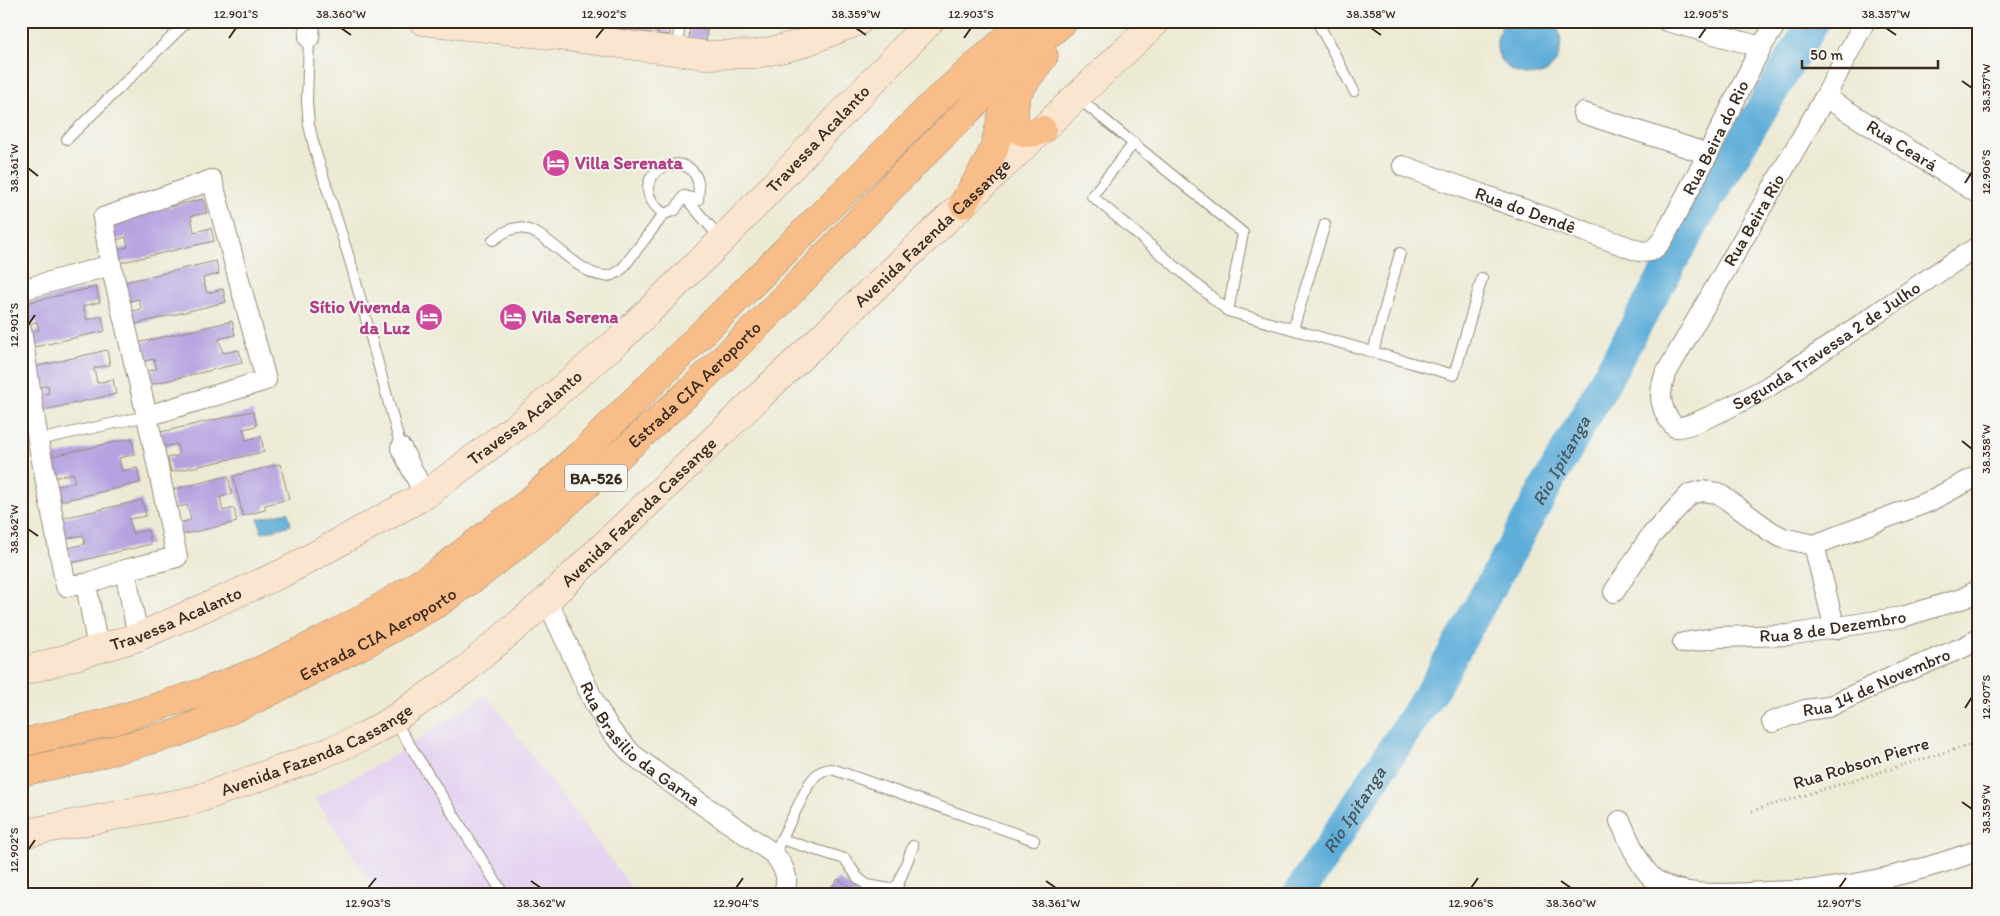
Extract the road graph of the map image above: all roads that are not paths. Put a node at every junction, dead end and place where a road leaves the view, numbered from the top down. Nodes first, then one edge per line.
1 (188, 21) edge
2 (423, 21) edge
3 (679, 21) edge
4 (719, 21) edge
5 (728, 21) edge
6 (859, 21) edge
7 (1026, 21) edge
8 (1064, 21) edge
9 (1072, 21) edge
10 (1157, 21) edge
11 (1317, 21) edge
12 (1667, 21) edge
13 (1778, 21) edge
14 (1865, 21) edge
15 (924, 25) edge
16 (309, 30) edge
17 (1761, 47) junction
18 (676, 51) junction
19 (1354, 91) dead end
20 (1017, 92) junction
21 (1077, 97) junction
22 (1825, 97) junction
23 (1583, 113) dead end
24 (1042, 130) junction
25 (67, 139) dead end
26 (1134, 143) junction
27 (1708, 154) junction
28 (1403, 166) dead end
29 (1979, 194) edge
30 (684, 196) junction
31 (963, 204) junction
32 (664, 214) junction
33 (1325, 224) dead end
34 (493, 240) dead end
35 (722, 240) junction
36 (1649, 252) joint
37 (1400, 253) dead end
38 (1976, 254) edge
39 (111, 265) junction
40 (1482, 278) dead end
41 (21, 290) edge
42 (1228, 312) junction
43 (1293, 329) junction
44 (21, 330) edge
45 (1373, 352) junction
46 (147, 416) junction
47 (1670, 421) joint
48 (38, 440) junction
49 (401, 448) joint
50 (1979, 475) edge
51 (425, 495) junction
52 (1814, 545) junction
53 (125, 570) junction
54 (86, 584) junction
55 (1979, 589) edge
56 (1614, 592) dead end
57 (546, 600) junction
58 (1835, 629) junction
59 (138, 637) junction
60 (1979, 640) edge
61 (1683, 642) dead end
62 (98, 649) junction
63 (21, 672) edge
64 (394, 719) junction
65 (1772, 722) dead end
66 (21, 743) edge
67 (21, 772) edge
68 (1620, 821) dead end
69 (21, 834) edge
70 (1034, 840) dead end
71 (913, 846) dead end
72 (778, 847) junction
73 (1979, 850) edge
74 (504, 895) edge
75 (783, 895) edge

1 - 25 lane
2 - 18 main road
3 - 4 lane
3 - 18 lane
4 - 5 lane
6 - 18 main road
7 - 66 highway, Estrada CIA Aeroporto / BA-526
8 - 67 highway, Estrada CIA Aeroporto / BA-526
9 - 20 highway
10 - 21 main road, Avenida Fazenda Cassange
11 - 19 lane
12 - 17 street
13 - 17 street, Rua Beira do Rio
14 - 22 street, Rua Beira Rio
15 - 35 main road, Travessa Acalanto
16 - 49 lane
17 - 27 street, Rua Beira do Rio
20 - 24 highway
20 - 31 highway
21 - 24 main road, Avenida Fazenda Cassange
21 - 26 lane
22 - 29 street, Rua Ceará
22 - 47 street, Rua Beira Rio
23 - 27 street
24 - 31 main road, Avenida Fazenda Cassange
26 - 42 lane
26 - 42 lane
27 - 36 street, Rua Beira do Rio
28 - 36 street, Rua do Dendê
30 - 32 lane
30 - 32 lane
30 - 35 lane
31 - 57 main road, Avenida Fazenda Cassange
32 - 34 lane
33 - 43 lane
35 - 51 main road, Travessa Acalanto
37 - 45 lane
38 - 47 street, Segunda Travessa 2 de Julho
39 - 41 street
39 - 46 street
39 - 46 street
40 - 45 lane
42 - 43 lane
43 - 45 lane
44 - 48 street
46 - 48 lane
46 - 53 street
48 - 54 street
49 - 51 street
50 - 52 street
51 - 59 main road, Travessa Acalanto
52 - 56 street
52 - 58 street
53 - 54 street
53 - 59 street
54 - 62 street
55 - 58 street, Rua 8 de Dezembro
57 - 64 main road, Avenida Fazenda Cassange
57 - 72 street, Rua Brasilio da Garna
58 - 61 street, Rua 8 de Dezembro
59 - 62 main road, Travessa Acalanto
60 - 65 street, Rua 14 de Novembro
62 - 63 main road, Travessa Acalanto
64 - 69 main road, Avenida Fazenda Cassange
64 - 74 lane
68 - 73 street
70 - 72 lane
71 - 72 lane
72 - 75 street

